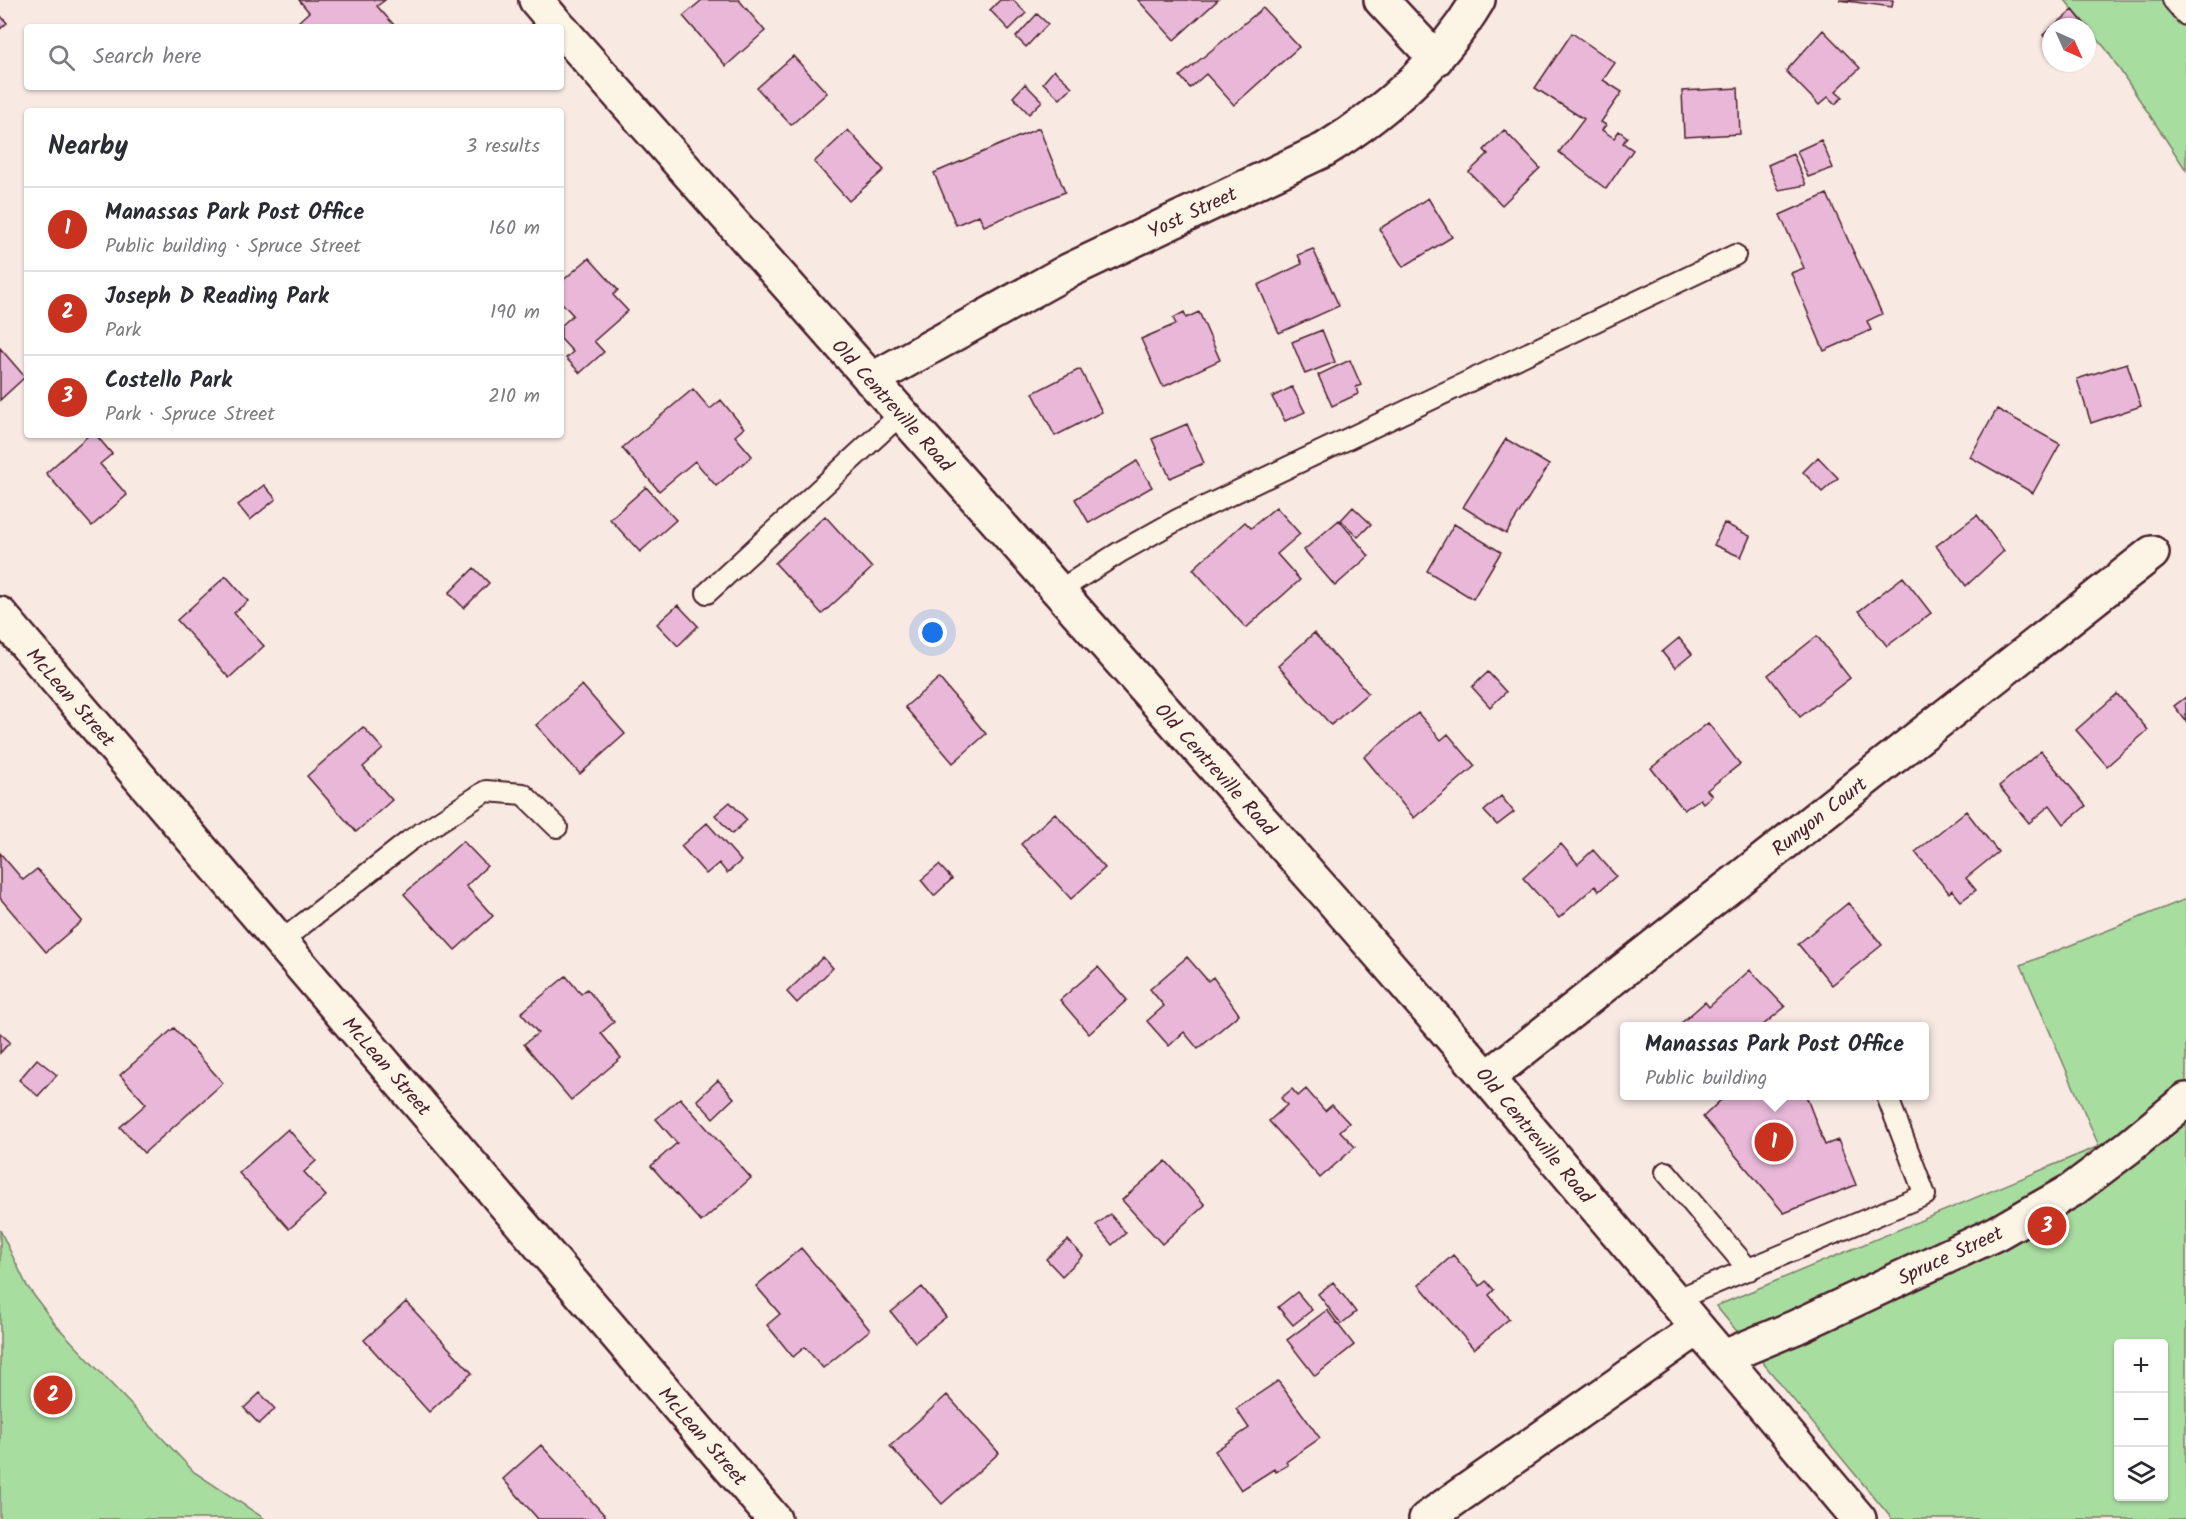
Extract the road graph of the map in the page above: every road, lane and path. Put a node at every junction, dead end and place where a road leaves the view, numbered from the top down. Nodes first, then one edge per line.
1 (536, 0) edge
2 (1381, 0) edge
3 (1478, 0) edge
4 (2173, 0) edge
5 (2186, 15) edge
6 (557, 24) edge
7 (564, 33) edge
8 (1436, 59) junction
9 (1735, 255) dead end
10 (871, 380) junction
11 (901, 414) junction
12 (2152, 553) dead end
13 (1058, 591) junction
14 (707, 592) dead end
15 (0, 614) edge
16 (557, 827) dead end
17 (280, 942) junction
18 (1487, 1078) junction
19 (1889, 1100) edge
20 (2186, 1100) edge
21 (1666, 1172) dead end
22 (1749, 1270) junction
23 (1675, 1300) junction
24 (1698, 1328) junction
25 (1724, 1357) junction
26 (774, 1519) edge
27 (1426, 1519) edge
28 (1858, 1519) edge

1 - 6 street, Old Centreville Road
2 - 8 street
3 - 8 street, Yost Street
4 - 5 lane
7 - 10 street, Old Centreville Road
8 - 10 street, Yost Street
9 - 13 lane
10 - 11 street, Old Centreville Road
11 - 13 street, Old Centreville Road
11 - 14 lane
12 - 18 street, Runyon Court
13 - 18 street, Old Centreville Road
15 - 17 street, McLean Street
16 - 17 lane
17 - 26 street, McLean Street
18 - 23 street, Old Centreville Road
19 - 22 lane
20 - 25 street, Spruce Street
21 - 22 lane
22 - 23 lane
23 - 24 street, Old Centreville Road
24 - 25 street, Old Centreville Road
24 - 27 street
25 - 28 street, Old Centreville Road

